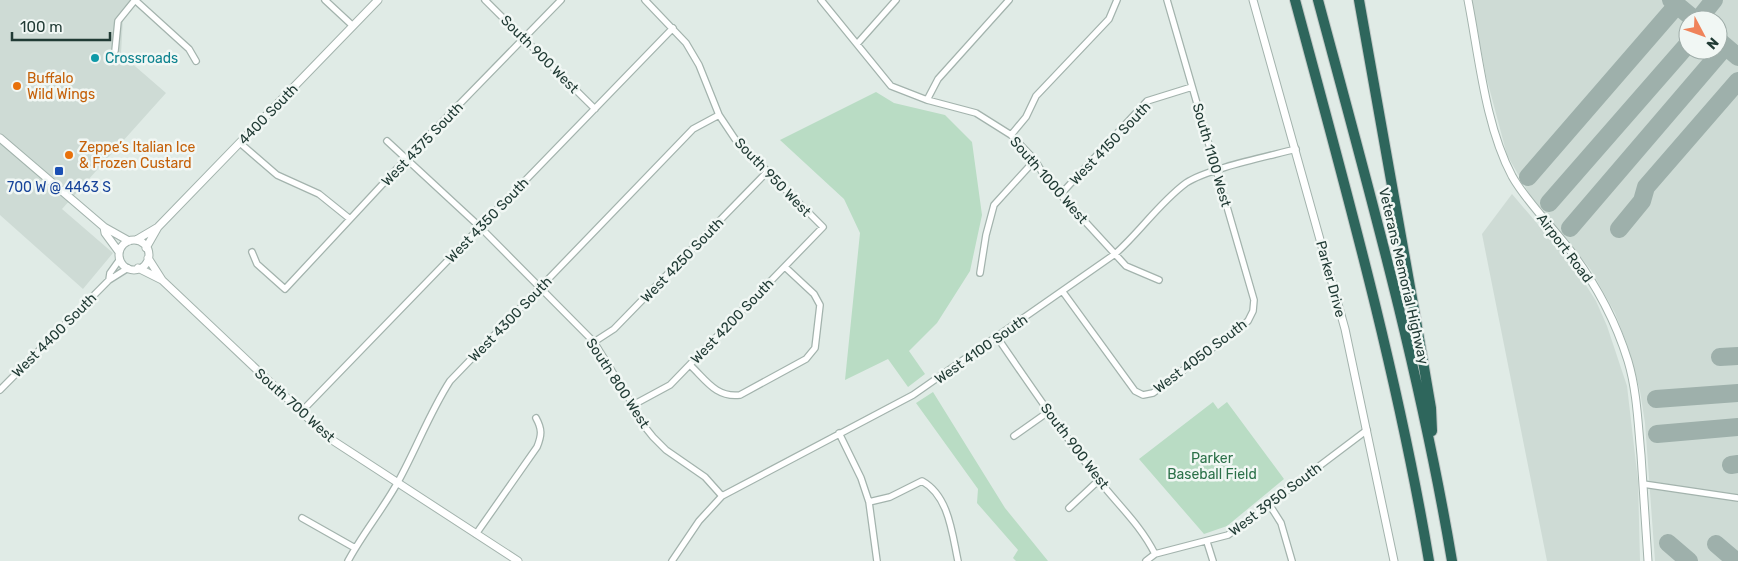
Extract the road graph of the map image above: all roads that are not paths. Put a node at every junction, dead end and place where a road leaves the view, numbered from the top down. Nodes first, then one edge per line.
1 (135, 0) edge
2 (325, 0) edge
3 (378, 0) edge
4 (485, 0) edge
5 (561, 0) edge
6 (645, 0) edge
7 (821, 0) edge
8 (896, 0) edge
9 (1009, 0) edge
10 (1117, 0) edge
11 (1168, 0) edge
12 (1253, 0) edge
13 (1295, 0) edge
14 (1318, 0) edge
15 (1359, 0) edge
16 (1468, 0) edge
17 (354, 26) junction
18 (674, 28) junction
19 (524, 38) junction
20 (857, 44) junction
21 (115, 51) dead end
22 (196, 61) dead end
23 (1192, 86) junction
24 (928, 100) junction
25 (595, 109) junction
26 (719, 115) junction
27 (1011, 135) junction
28 (0, 138) edge
29 (387, 141) dead end
30 (240, 143) junction
31 (1296, 148) junction
32 (406, 159) junction
33 (1035, 160) junction
34 (1217, 171) junction
35 (767, 172) junction
36 (1060, 195) junction
37 (350, 219) junction
38 (104, 227) junction
39 (158, 227) junction
40 (823, 227) joint
41 (480, 228) junction
42 (132, 241) junction
43 (146, 248) junction
44 (252, 252) dead end
45 (1115, 254) junction
46 (120, 255) junction
47 (148, 258) junction
48 (785, 267) junction
49 (128, 268) junction
50 (138, 268) junction
51 (980, 273) dead end
52 (109, 280) junction
53 (162, 280) junction
54 (1158, 280) dead end
55 (540, 288) junction
56 (1063, 292) junction
57 (1253, 311) joint
58 (997, 337) junction
59 (594, 342) junction
60 (690, 365) junction
61 (0, 390) edge
62 (633, 405) junction
63 (301, 412) junction
64 (1048, 412) junction
65 (536, 418) dead end
66 (1367, 430) junction
67 (839, 433) junction
68 (1014, 436) dead end
69 (1433, 457) junction
70 (1099, 480) junction
71 (398, 483) junction
72 (1643, 484) junction
73 (722, 496) junction
74 (1738, 498) edge
75 (870, 502) junction
76 (1269, 504) junction
77 (1069, 508) dead end
78 (302, 518) dead end
79 (476, 534) junction
80 (1207, 542) junction
81 (355, 548) junction
82 (1155, 554) junction
83 (348, 561) edge
84 (518, 561) edge
85 (672, 561) edge
86 (877, 561) edge
87 (958, 561) edge
88 (1146, 561) edge
89 (1213, 561) edge
90 (1292, 561) edge
91 (1394, 561) edge
92 (1429, 561) edge
93 (1452, 561) edge
94 (1648, 561) edge

1 - 21 street
1 - 22 street
2 - 17 street
3 - 17 street, 4400 South
4 - 19 street, South 900 West
5 - 19 street, West 4375 South
6 - 18 street, South 950 West
7 - 20 street, South 1000 West
8 - 20 street
9 - 24 street
10 - 27 street
11 - 23 street, South 1100 West
12 - 31 street, Parker Drive
13 - 92 highway
14 - 69 highway, Veterans Memorial Highway
15 - 69 highway
16 - 72 street, Airport Road
17 - 30 street, 4400 South
18 - 25 street, West 4350 South
18 - 26 street, South 950 West
19 - 25 street, South 900 West
19 - 32 street, West 4375 South
20 - 24 street, South 1000 West
23 - 34 street, South 1100 West
23 - 36 street, West 4150 South
24 - 27 street, South 1000 West
25 - 41 street, West 4350 South
26 - 35 street, South 950 West
26 - 55 street, West 4300 South
27 - 33 street, South 1000 West
28 - 38 street
29 - 32 street, South 800 West
30 - 37 street
30 - 39 street, 4400 South
31 - 34 street, West 4100 South
31 - 66 street, Parker Drive
32 - 37 street, West 4375 South
32 - 41 street, South 800 West
33 - 36 street, South 1000 West
33 - 51 street
34 - 45 street, West 4100 South
34 - 57 street, South 1100 West
35 - 40 street, South 950 West
35 - 59 street, West 4250 South
36 - 45 street, South 1000 West
37 - 44 street, West 4375 South
38 - 42 street
38 - 46 street
39 - 42 street
39 - 43 street
40 - 48 street, West 4200 South
41 - 55 street, South 800 West
41 - 63 street, West 4350 South
42 - 43 street
42 - 46 street
43 - 47 street
45 - 54 street, South 1000 West
45 - 56 street, West 4100 South
46 - 49 street
46 - 52 street, West 4400 South
47 - 50 street
47 - 53 street, South 700 West
48 - 60 street, West 4200 South
48 - 60 street
49 - 50 street
49 - 52 street, West 4400 South
50 - 53 street, South 700 West
52 - 61 street, West 4400 South
53 - 63 street, South 700 West
55 - 59 street, South 800 West
55 - 71 street, West 4300 South
56 - 57 street, West 4050 South
56 - 58 street, West 4100 South
58 - 64 street, South 900 West
58 - 67 street, West 4100 South
59 - 62 street, South 800 West
60 - 62 street, West 4200 South
62 - 73 street, South 800 West
63 - 71 street, South 700 West
64 - 68 street
64 - 70 street, South 900 West
65 - 79 street
66 - 76 street, West 3950 South
66 - 91 street, Parker Drive
67 - 73 street, West 4100 South
67 - 75 street
69 - 93 highway, Veterans Memorial Highway
70 - 77 street
70 - 82 street, South 900 West
71 - 79 street, South 700 West
71 - 81 street, West 4300 South
72 - 74 street
72 - 94 street, Airport Road
73 - 85 street, West 4100 South
75 - 86 street
75 - 87 street
76 - 80 street, West 3950 South
76 - 90 street
78 - 81 street
79 - 84 street, South 700 West
80 - 82 street, West 3950 South
80 - 89 street
81 - 83 street, West 4300 South
82 - 88 street, West 3950 South

